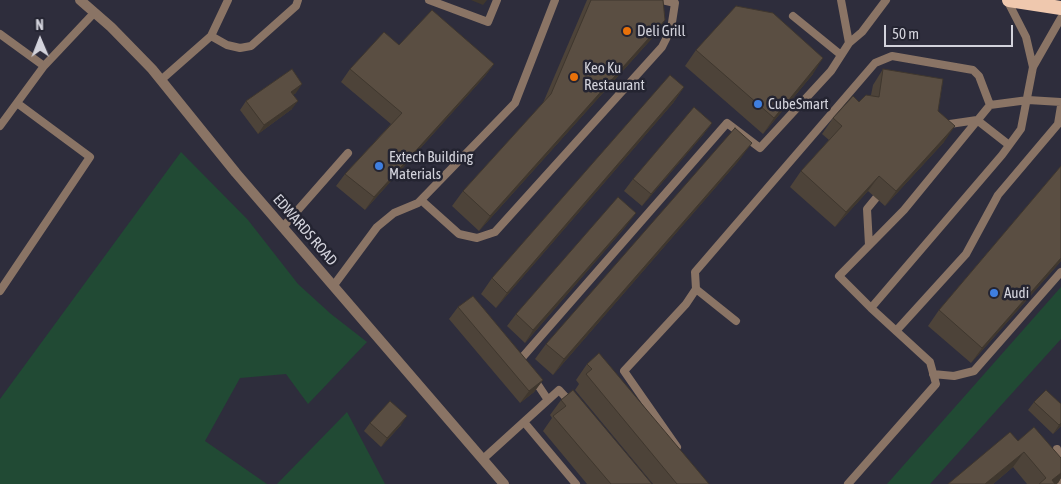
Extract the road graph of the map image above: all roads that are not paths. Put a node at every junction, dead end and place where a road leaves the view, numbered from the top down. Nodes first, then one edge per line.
1 (80, 0) edge
2 (228, 0) edge
3 (298, 0) edge
4 (429, 0) edge
5 (497, 0) edge
6 (555, 0) edge
7 (662, 0) edge
8 (841, 0) edge
9 (886, 0) edge
10 (1008, 0) edge
11 (1061, 8) edge
12 (94, 12) junction
13 (793, 16) dead end
14 (1061, 18) edge
15 (0, 34) edge
16 (211, 36) junction
17 (849, 43) junction
18 (841, 55) junction
19 (44, 66) junction
20 (1033, 67) junction
21 (161, 80) junction
22 (1028, 100) junction
23 (1061, 102) edge
24 (17, 103) junction
25 (990, 105) junction
26 (1061, 106) edge
27 (977, 120) junction
28 (0, 126) edge
29 (935, 134) edge
30 (1009, 145) junction
31 (348, 153) dead end
32 (876, 198) dead end
33 (421, 200) junction
34 (283, 227) junction
35 (869, 245) junction
36 (1061, 272) edge
37 (334, 285) junction
38 (696, 289) junction
39 (0, 291) edge
40 (872, 308) junction
41 (736, 321) dead end
42 (896, 331) junction
43 (933, 374) junction
44 (548, 400) junction
45 (578, 412) edge
46 (524, 422) junction
47 (1057, 449) dead end
48 (680, 452) edge
49 (483, 459) junction
50 (504, 484) edge
51 (576, 484) edge
52 (848, 484) edge
53 (1061, 484) edge

1 - 12 street, EDWARDS ROAD
2 - 16 lane
3 - 16 lane
4 - 5 lane
6 - 33 lane
7 - 33 lane
8 - 17 lane
9 - 17 lane
10 - 11 highway
10 - 20 lane
12 - 19 lane
12 - 21 street, EDWARDS ROAD
13 - 18 lane
14 - 20 lane
15 - 19 lane
16 - 21 lane
17 - 18 lane
18 - 44 lane
19 - 24 lane
20 - 22 lane
21 - 34 street, EDWARDS ROAD
22 - 23 lane
22 - 25 lane
22 - 30 lane
24 - 28 lane
24 - 39 lane
25 - 27 lane
25 - 38 lane
26 - 42 lane
27 - 29 lane
27 - 30 lane
27 - 35 lane
30 - 40 lane
31 - 34 lane
32 - 35 lane
33 - 37 lane
34 - 37 street, EDWARDS ROAD
35 - 40 lane
36 - 43 lane
37 - 49 street, EDWARDS ROAD
38 - 41 lane
38 - 48 lane
40 - 42 lane
42 - 43 lane
43 - 52 lane
44 - 45 lane
44 - 46 lane
46 - 49 lane
46 - 51 lane
47 - 53 lane
49 - 50 street, EDWARDS ROAD

